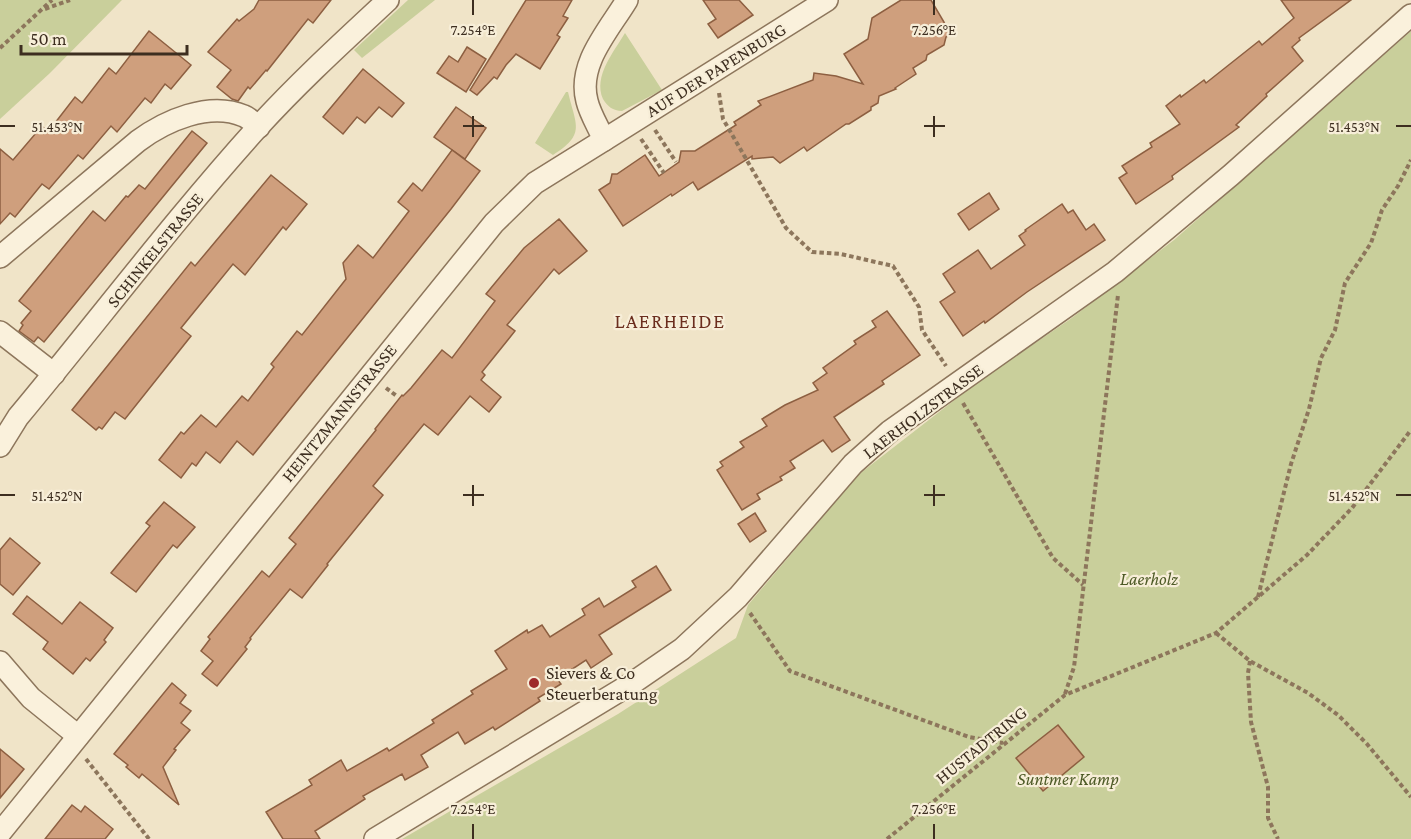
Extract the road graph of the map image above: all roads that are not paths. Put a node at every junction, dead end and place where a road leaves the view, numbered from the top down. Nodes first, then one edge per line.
1 (388, 0) edge
2 (627, 0) edge
3 (827, 0) edge
4 (1411, 15) edge
5 (259, 127) junction
6 (604, 140) junction
7 (0, 257) edge
8 (0, 332) edge
9 (54, 374) junction
10 (0, 446) edge
11 (0, 662) edge
12 (76, 739) junction
13 (0, 832) edge
14 (375, 839) edge

1 - 5 street, SCHINKELSTRASSE
2 - 6 street
3 - 6 street, AUF DER PAPENBURG
4 - 14 street, LAERHOLZSTRASSE
5 - 7 street
5 - 9 street, SCHINKELSTRASSE
6 - 12 street, HEINTZMANNSTRASSE
8 - 9 street
9 - 10 street, SCHINKELSTRASSE
11 - 12 street
12 - 13 street, HEINTZMANNSTRASSE

